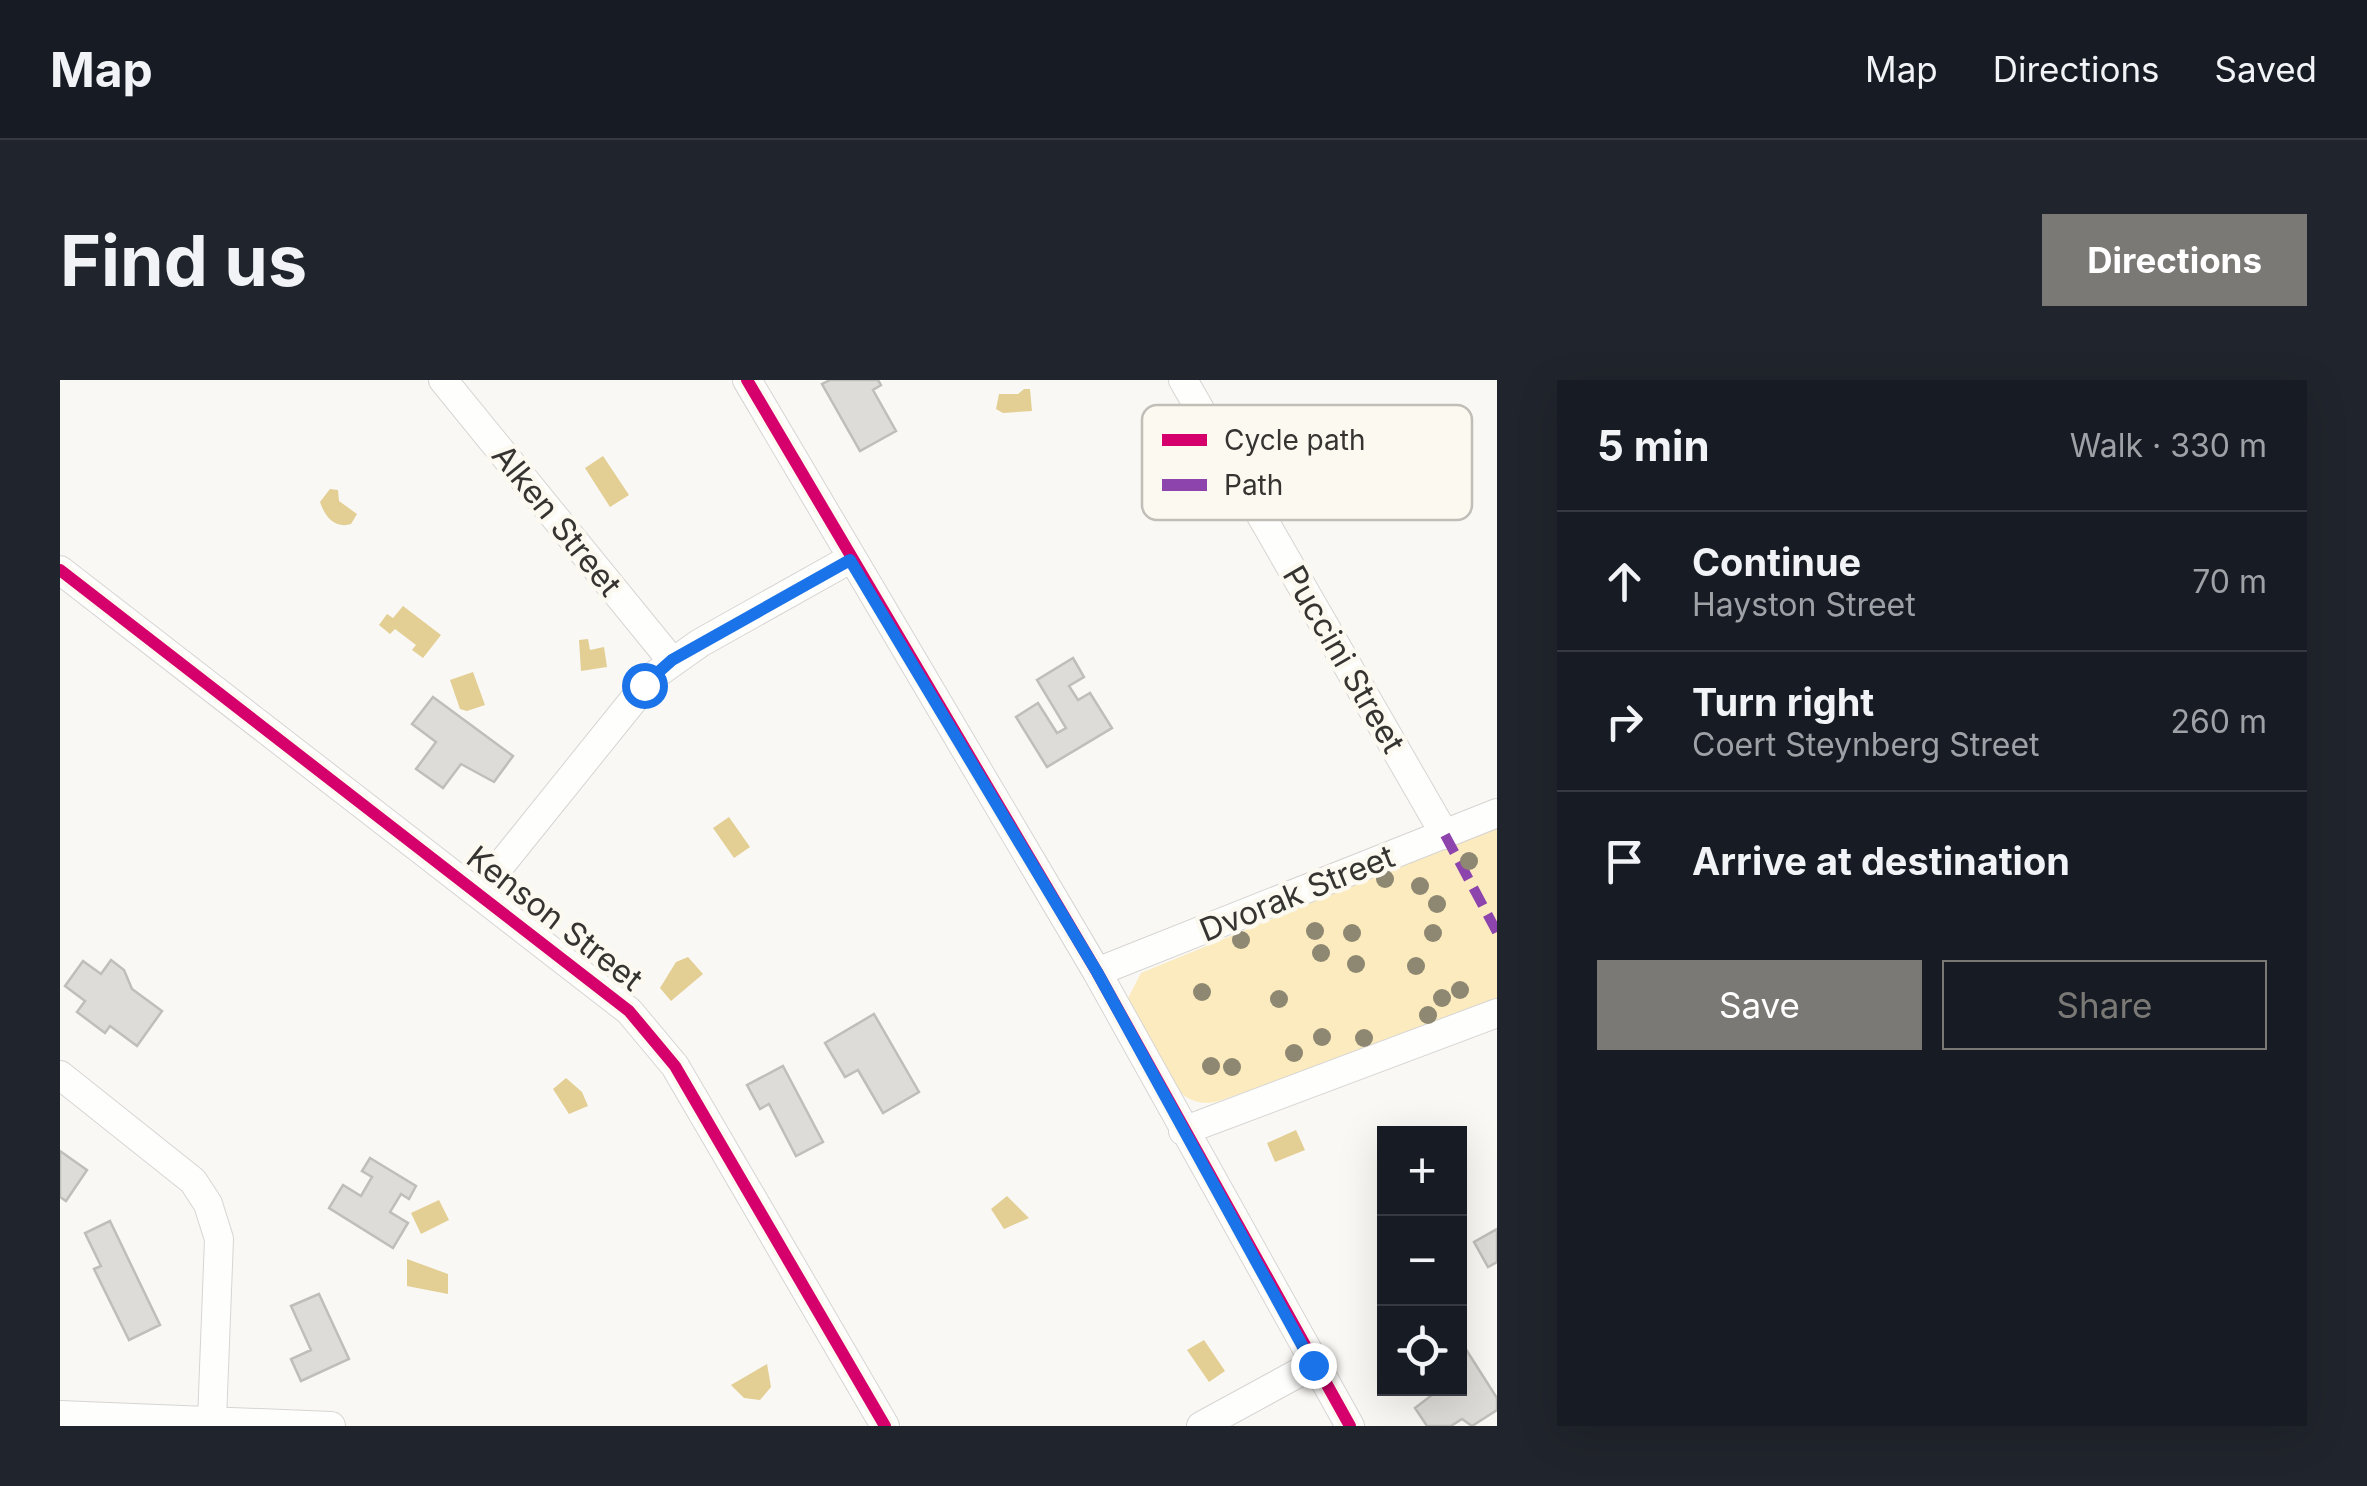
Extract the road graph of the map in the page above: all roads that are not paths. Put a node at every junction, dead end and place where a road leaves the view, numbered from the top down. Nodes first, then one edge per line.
1 (443, 380) edge
2 (747, 380) edge
3 (1183, 380) edge
4 (1197, 405) edge
5 (1263, 520) edge
6 (850, 560) junction
7 (60, 570) edge
8 (672, 660) junction
9 (1497, 812) edge
10 (1444, 835) junction
11 (479, 892) junction
12 (1097, 972) junction
13 (1497, 1014) edge
14 (60, 1076) edge
15 (1183, 1131) junction
16 (1313, 1365) junction
17 (60, 1414) edge
18 (212, 1420) junction
19 (332, 1426) edge
20 (885, 1426) edge
21 (1201, 1426) edge
22 (1350, 1426) edge

1 - 8 street, Alken Street
2 - 6 street
3 - 4 street, Puccini Street
5 - 10 street, Puccini Street
6 - 8 street
6 - 12 street
7 - 11 street, Kenson Street
8 - 11 street
9 - 10 street, Dvorak Street
10 - 12 street, Dvorak Street
11 - 20 street, Kenson Street
12 - 15 street
13 - 15 street
14 - 18 street
15 - 16 street
16 - 21 street
16 - 22 street
17 - 18 street
18 - 19 street

